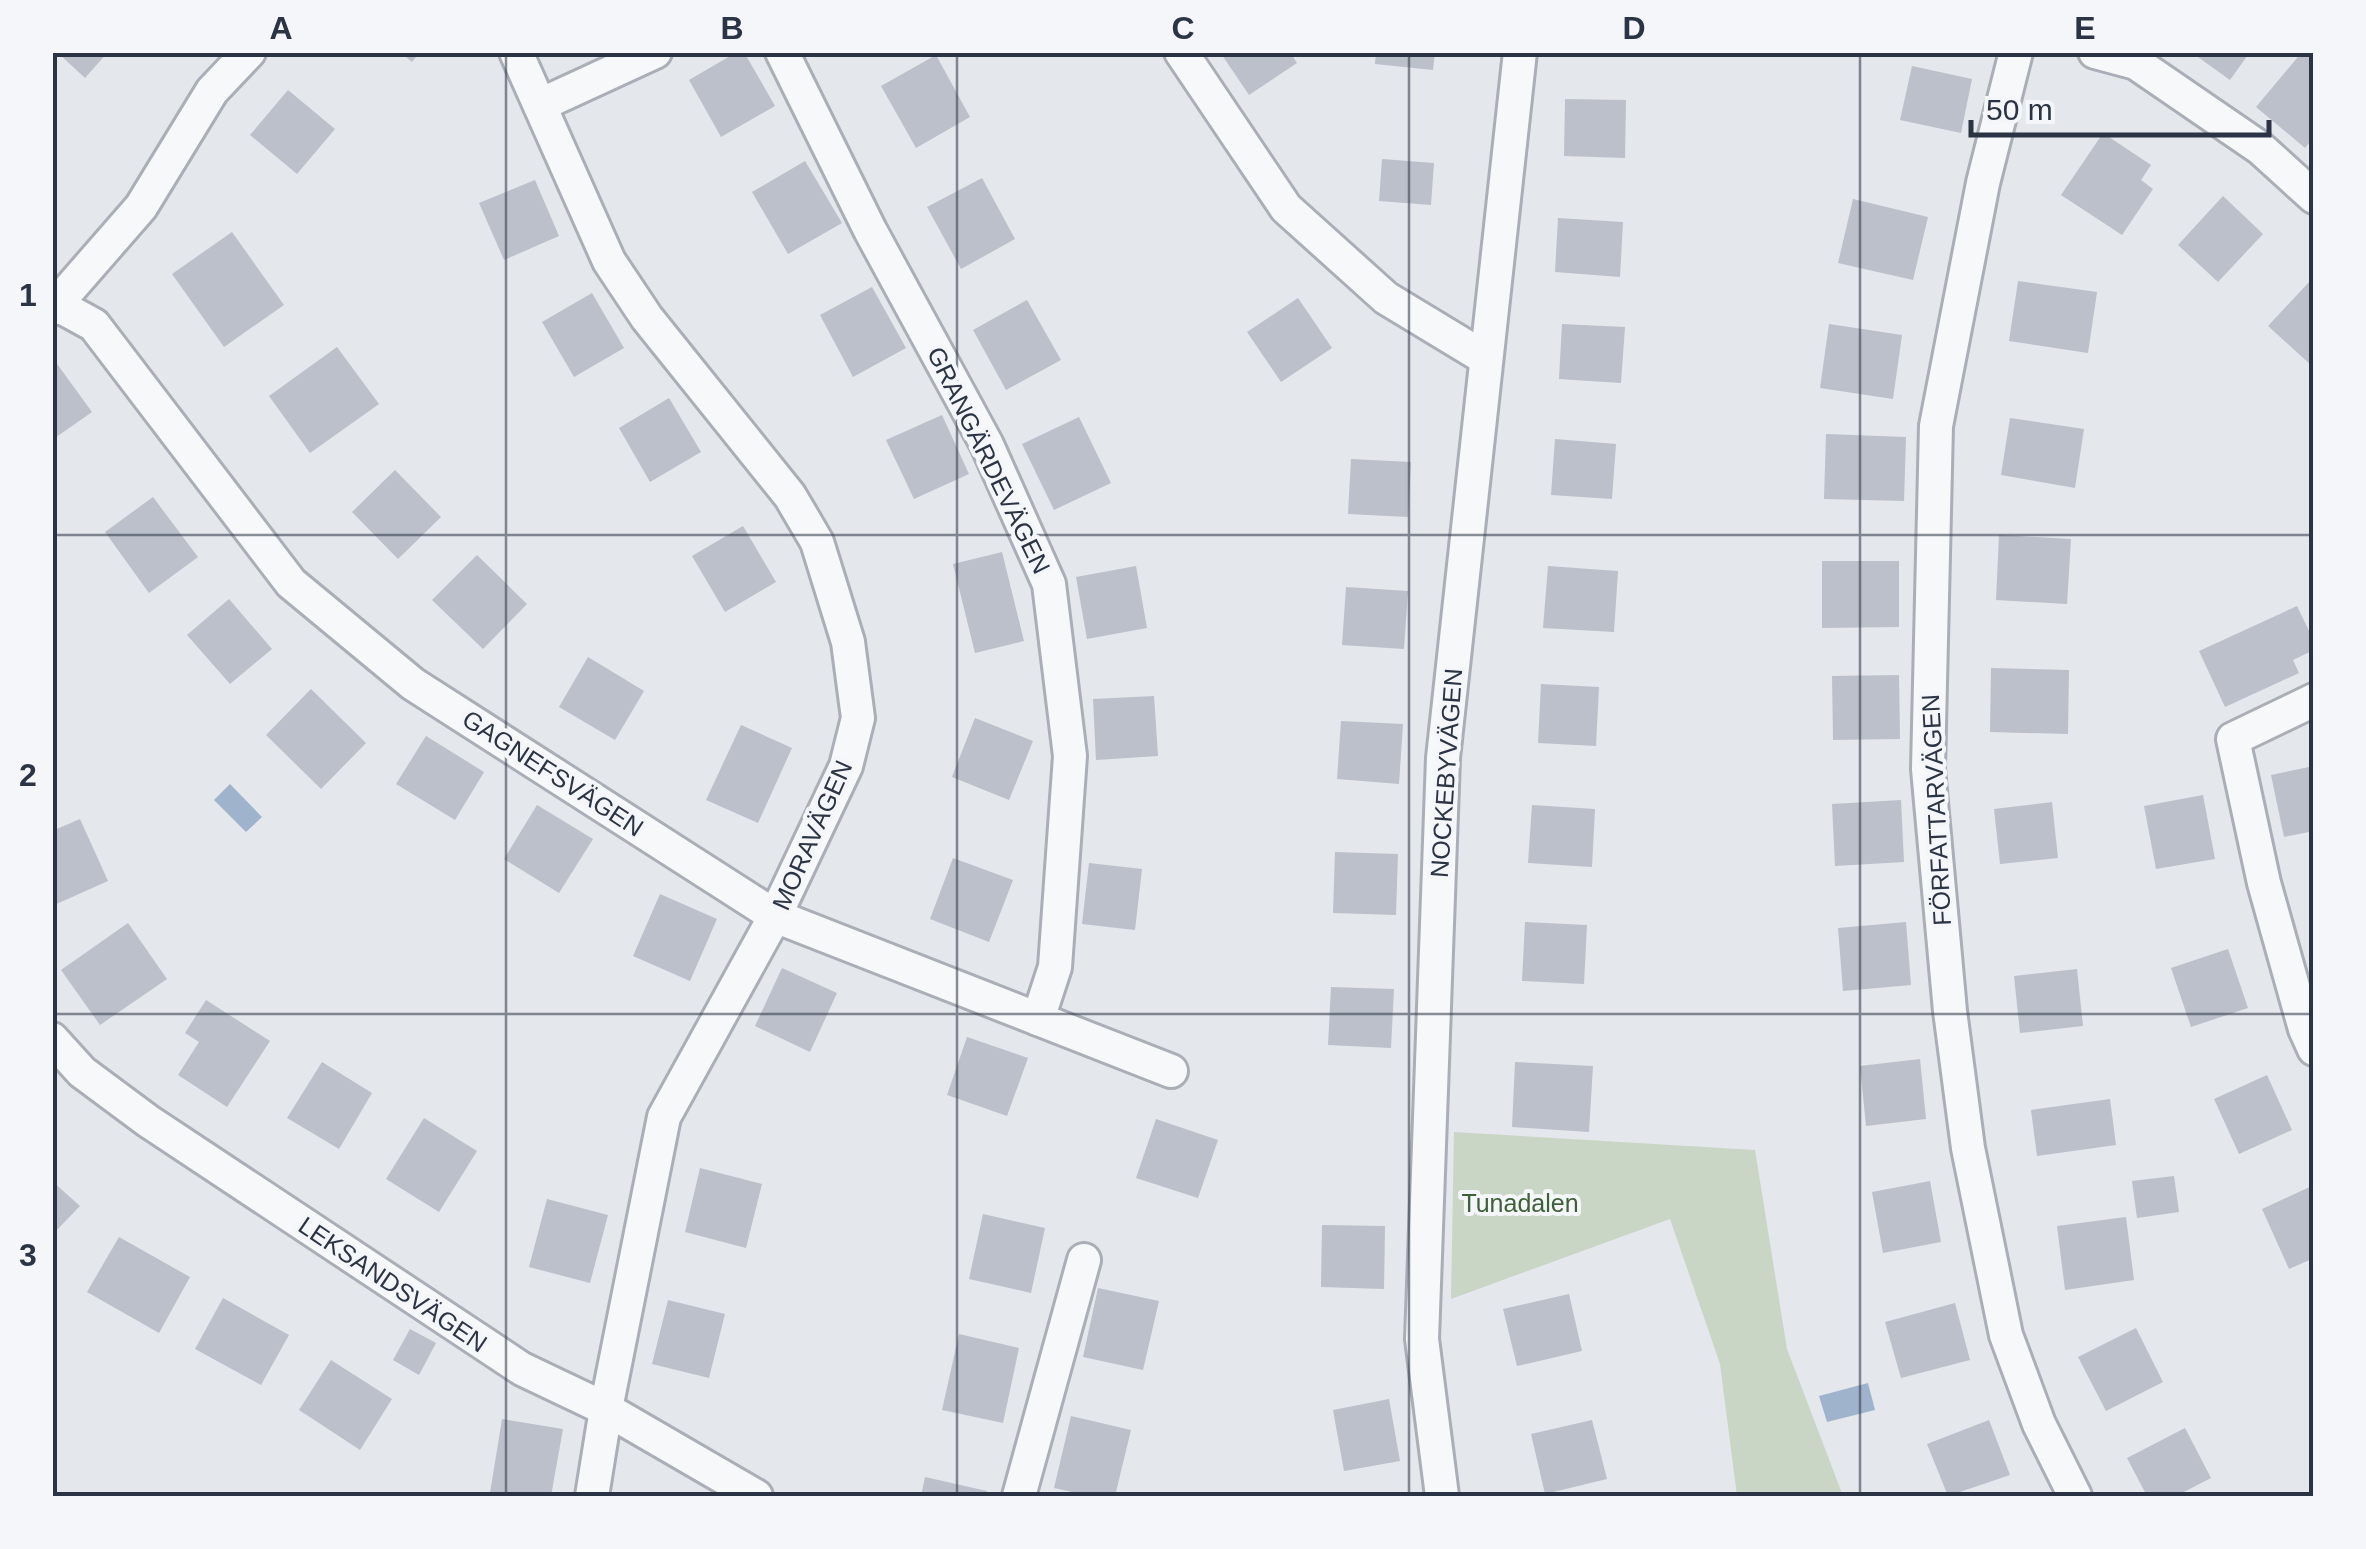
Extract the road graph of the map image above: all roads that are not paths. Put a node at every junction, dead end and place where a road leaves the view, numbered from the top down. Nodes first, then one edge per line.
1 (249, 52) edge
2 (516, 52) edge
3 (655, 52) edge
4 (782, 52) edge
5 (1181, 52) edge
6 (1520, 52) edge
7 (2016, 52) edge
8 (2095, 52) edge
9 (540, 105) junction
10 (2314, 197) edge
11 (54, 305) edge
12 (1485, 358) junction
13 (2314, 700) edge
14 (775, 916) junction
15 (1038, 1018) junction
16 (52, 1039) edge
17 (2314, 1050) edge
18 (1171, 1071) dead end
19 (1084, 1260) dead end
20 (606, 1409) junction
21 (592, 1496) edge
22 (756, 1496) edge
23 (1020, 1496) edge
24 (1442, 1496) edge
25 (2075, 1496) edge

1 - 11 street
2 - 9 street, MORAVÄGEN
3 - 9 street
4 - 15 street, GRANGÄRDEVÄGEN
5 - 12 street
6 - 12 street, NOCKEBYVÄGEN
7 - 25 street, FÖRFATTARVÄGEN
8 - 10 street
9 - 14 street, MORAVÄGEN
11 - 14 street, GAGNEFSVÄGEN
12 - 24 street, NOCKEBYVÄGEN
13 - 17 street
14 - 15 street, GAGNEFSVÄGEN
14 - 20 street, MORAVÄGEN
15 - 18 street, GAGNEFSVÄGEN
16 - 20 street, LEKSANDSVÄGEN
19 - 23 street
20 - 21 street, MORAVÄGEN
20 - 22 street, LEKSANDSVÄGEN

